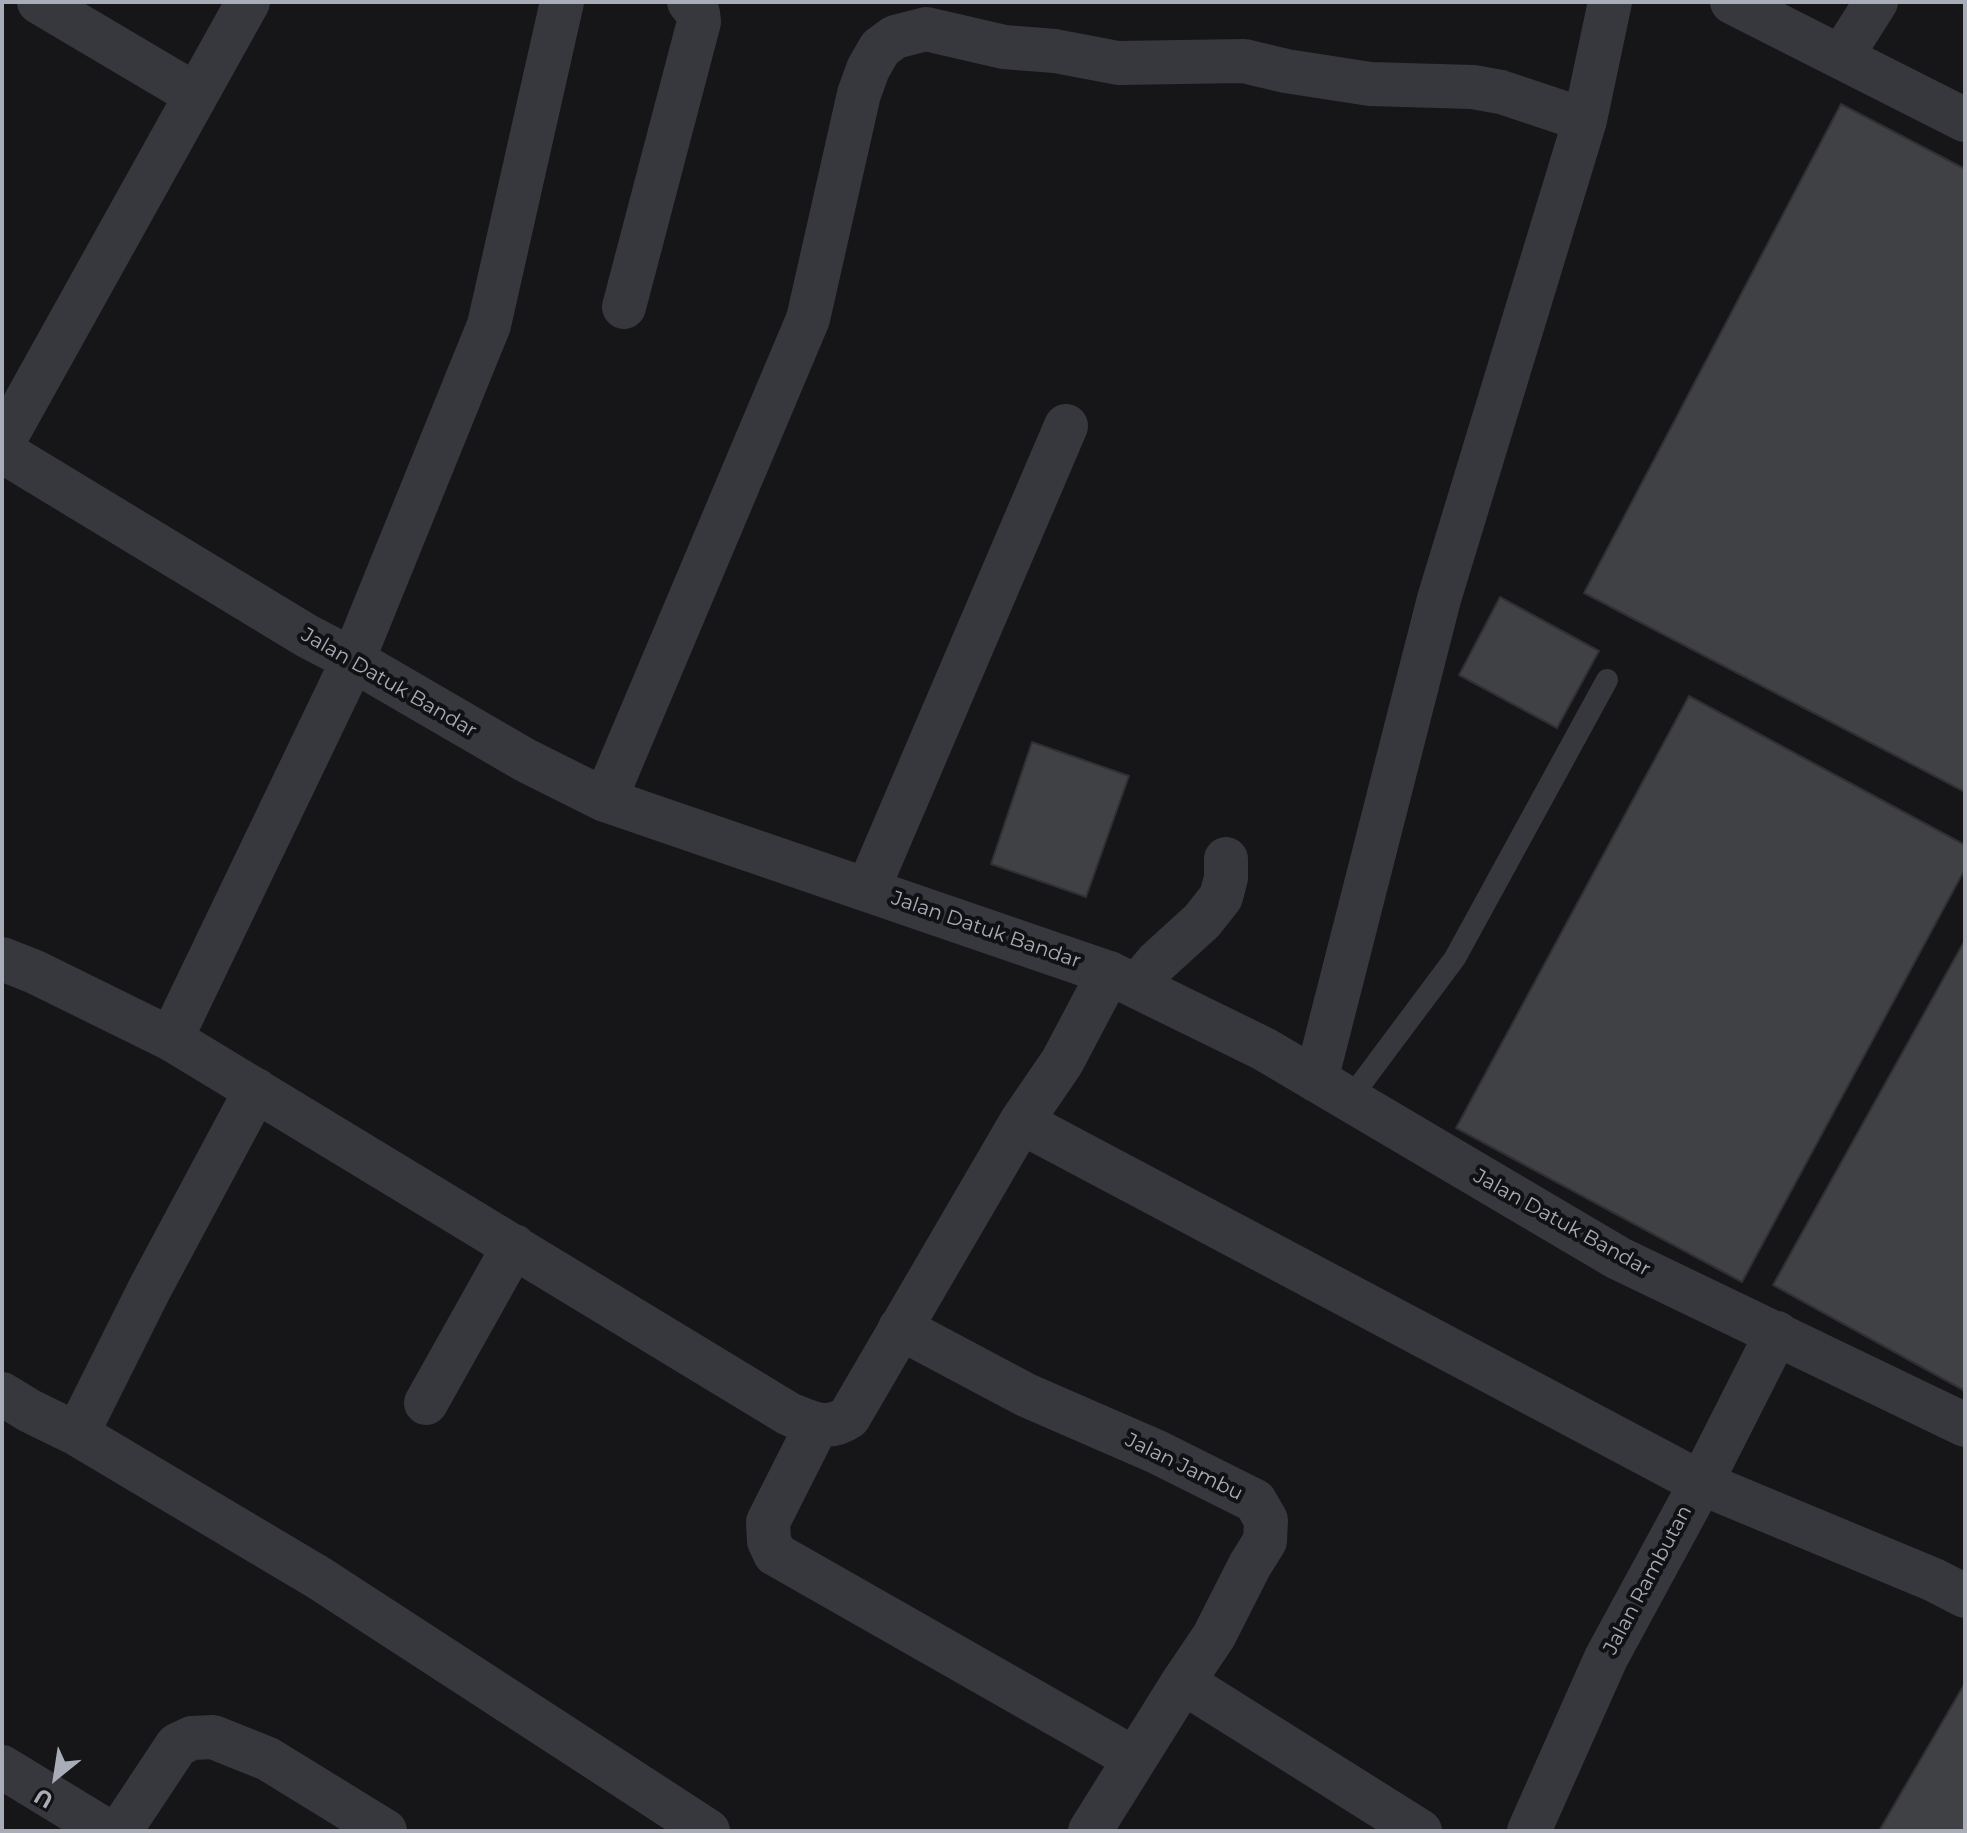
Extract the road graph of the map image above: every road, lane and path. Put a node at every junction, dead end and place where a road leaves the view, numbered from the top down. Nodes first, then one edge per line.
1 (39, 2) edge
2 (248, 2) edge
3 (562, 2) edge
4 (689, 2) edge
5 (1610, 2) edge
6 (1732, 2) edge
7 (1876, 2) edge
8 (1841, 57) junction
9 (196, 95) junction
10 (1585, 120) junction
11 (1965, 120) edge
12 (624, 307) dead end
13 (1066, 426) dead end
14 (2, 444) edge
15 (2, 451) edge
16 (353, 660) junction
17 (1607, 680) dead end
18 (605, 800) junction
19 (1226, 859) dead end
20 (868, 889) junction
21 (2, 959) edge
22 (1123, 979) junction
23 (171, 1039) junction
24 (256, 1090) junction
25 (1332, 1090) junction
26 (1021, 1122) junction
27 (514, 1246) junction
28 (900, 1328) junction
29 (1777, 1333) junction
30 (2, 1394) edge
31 (426, 1403) dead end
32 (817, 1425) junction
33 (1965, 1425) edge
34 (77, 1434) junction
35 (1701, 1483) junction
36 (1965, 1596) edge
37 (1183, 1682) junction
38 (1135, 1759) junction
39 (2, 1767) edge
40 (107, 1831) edge
41 (120, 1831) edge
42 (385, 1831) edge
43 (708, 1831) edge
44 (1090, 1831) edge
45 (1420, 1831) edge
46 (1529, 1831) edge

1 - 9 street
2 - 9 street
3 - 16 street
4 - 12 street
5 - 10 street
6 - 8 street
7 - 8 street
8 - 11 street
9 - 14 street
10 - 18 street
10 - 25 street
13 - 20 street
15 - 16 street, Jalan Datuk Bandar
16 - 18 street, Jalan Datuk Bandar
16 - 23 street
17 - 25 lane
18 - 20 street, Jalan Datuk Bandar
19 - 22 street
20 - 22 street, Jalan Datuk Bandar
21 - 23 street
22 - 25 street, Jalan Datuk Bandar
22 - 26 street
23 - 24 street
24 - 27 street
24 - 34 street
25 - 29 street, Jalan Datuk Bandar
26 - 28 street
26 - 35 street
27 - 31 street
27 - 32 street
28 - 32 street
28 - 37 street, Jalan Jambu
29 - 33 street, Jalan Datuk Bandar
29 - 35 street, Jalan Rambutan
30 - 34 street
32 - 38 street
34 - 43 street
35 - 36 street
35 - 46 street, Jalan Rambutan
37 - 38 street, Jalan Jambu
37 - 45 street
38 - 44 street, Jalan Jambu
39 - 40 street
41 - 42 street

